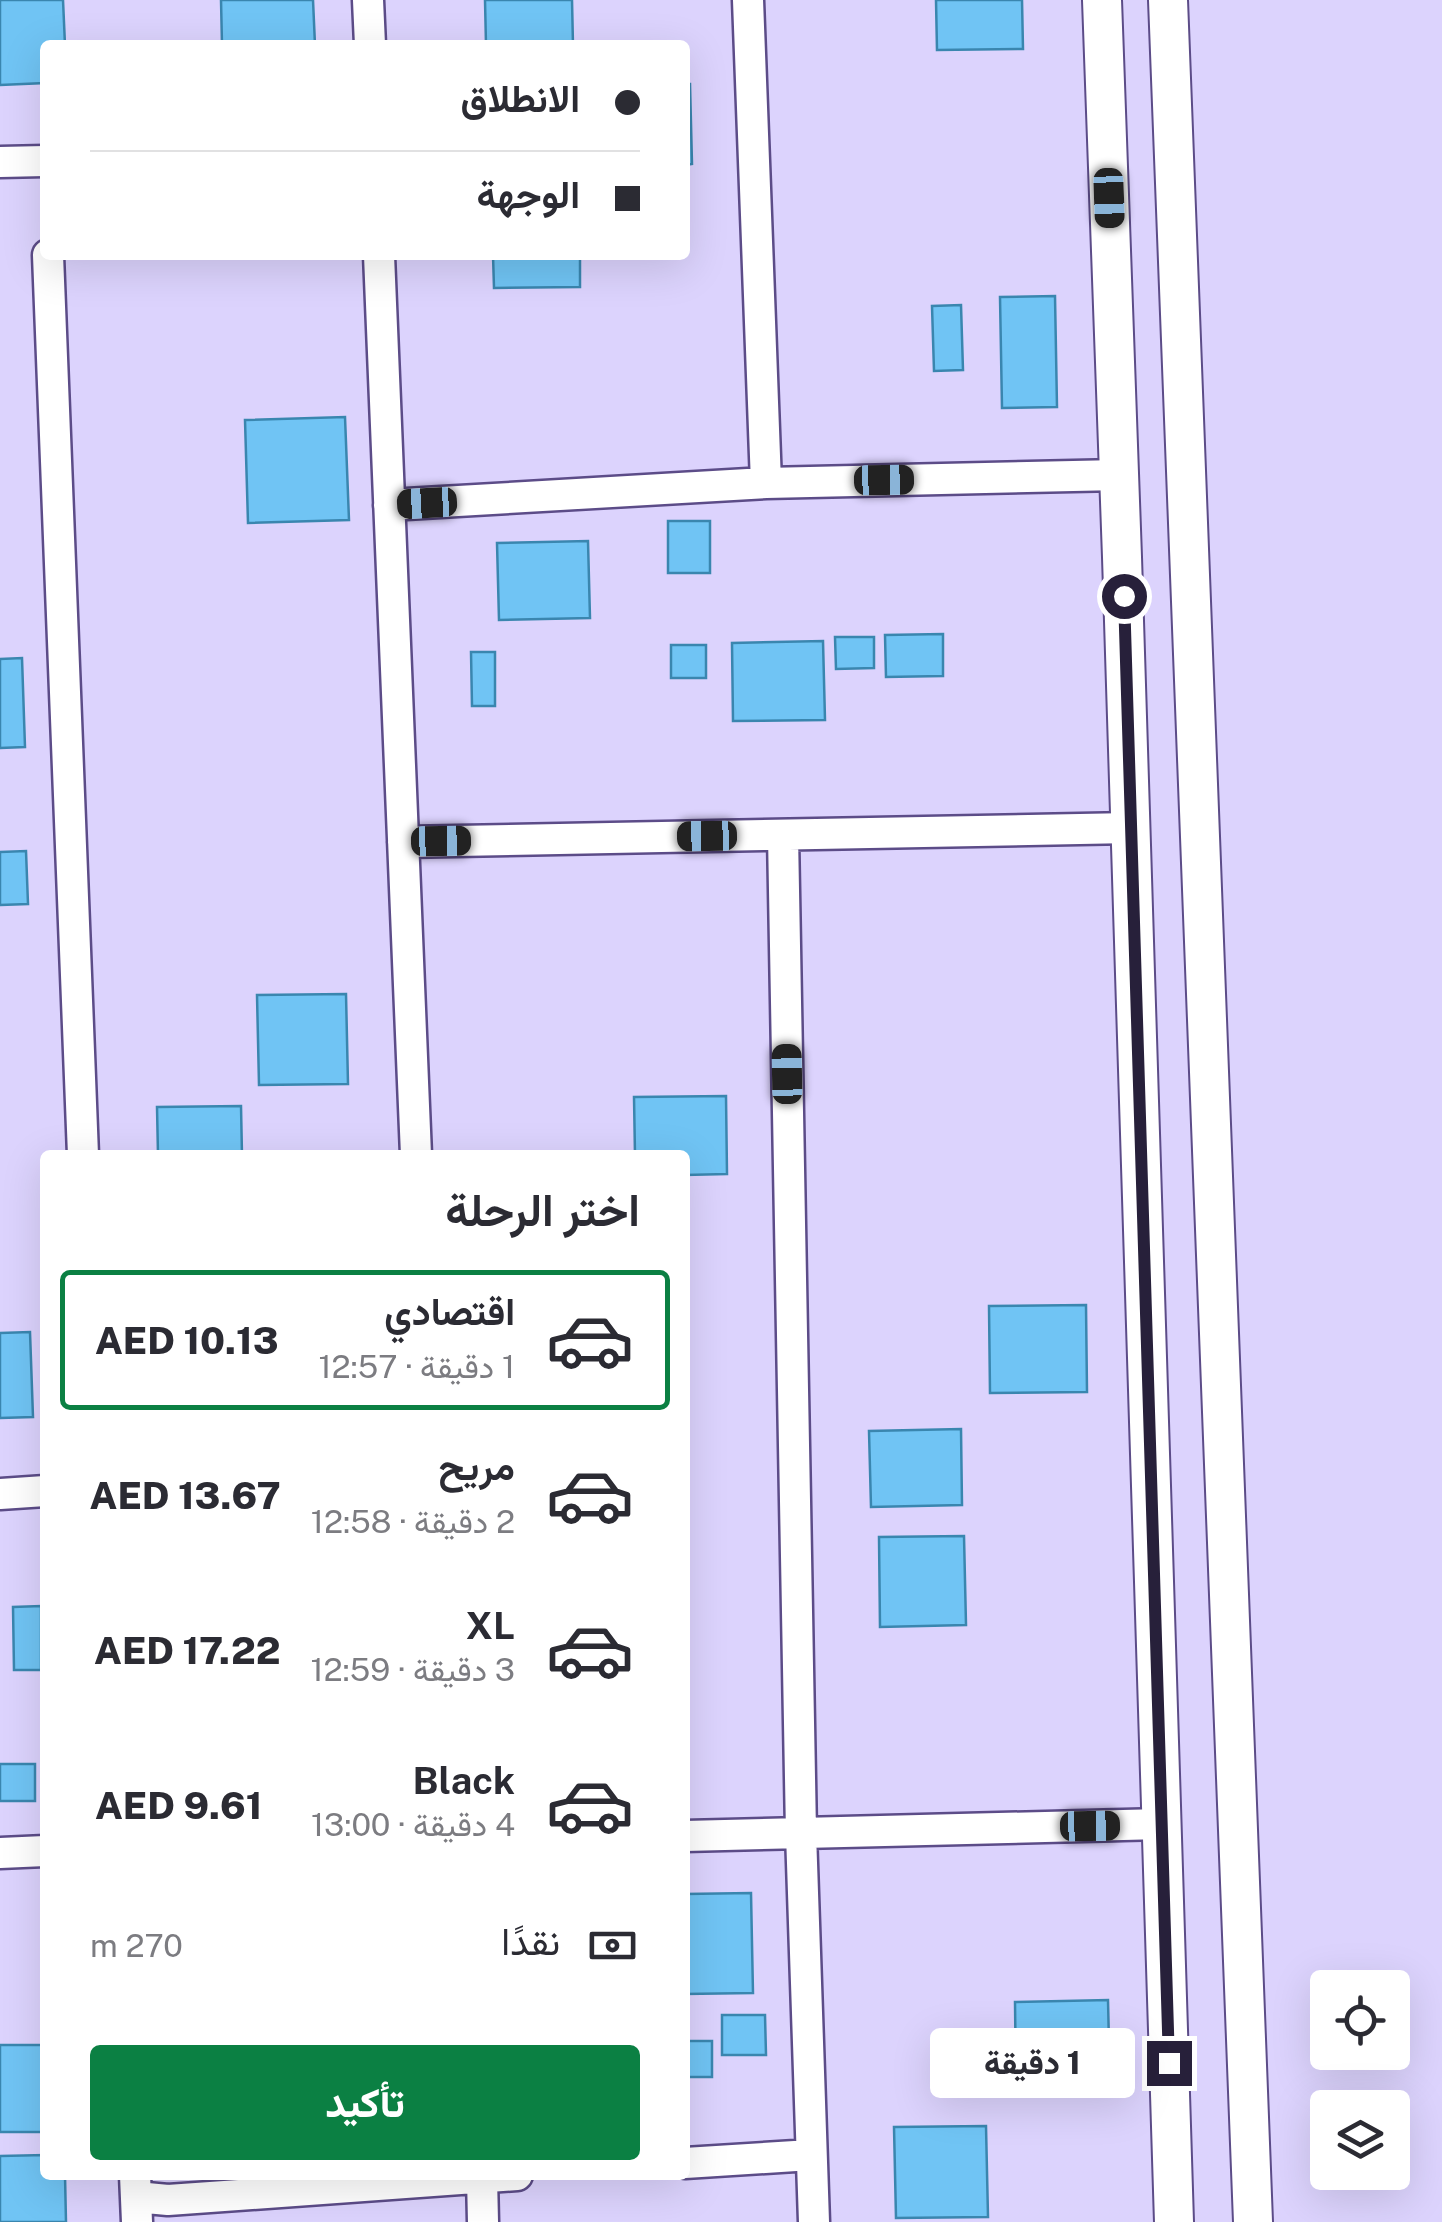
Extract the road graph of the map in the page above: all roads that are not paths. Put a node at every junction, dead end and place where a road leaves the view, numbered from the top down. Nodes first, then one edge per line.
1 (368, 0) edge
2 (748, 0) edge
3 (1102, 0) edge
4 (1168, 0) edge
5 (370, 40) edge
6 (40, 161) edge
7 (0, 162) edge
8 (48, 260) edge
9 (378, 260) edge
10 (1119, 475) junction
11 (766, 483) junction
12 (389, 506) junction
13 (1131, 828) junction
14 (783, 835) junction
15 (403, 842) junction
16 (82, 1150) edge
17 (416, 1150) edge
18 (40, 1491) edge
19 (0, 1494) edge
20 (1162, 1824) junction
21 (801, 1833) junction
22 (690, 1836) edge
23 (0, 1852) edge
24 (40, 1852) edge
25 (811, 2155) junction
26 (690, 2164) edge
27 (453, 2180) edge
28 (482, 2180) edge
29 (136, 2198) edge
30 (484, 2222) edge
31 (814, 2222) edge
32 (1174, 2222) edge
33 (1253, 2222) edge

1 - 5 street
2 - 11 street
3 - 10 street
4 - 33 street
6 - 7 street
8 - 16 street
9 - 12 street
10 - 11 street
10 - 13 street
11 - 12 street
12 - 15 street
13 - 14 street
13 - 20 street
14 - 15 street
14 - 21 street
15 - 17 street
18 - 19 street
20 - 21 street
20 - 32 street
21 - 22 street
21 - 25 street
23 - 24 street
25 - 26 street
25 - 31 street
27 - 29 street
28 - 30 street

